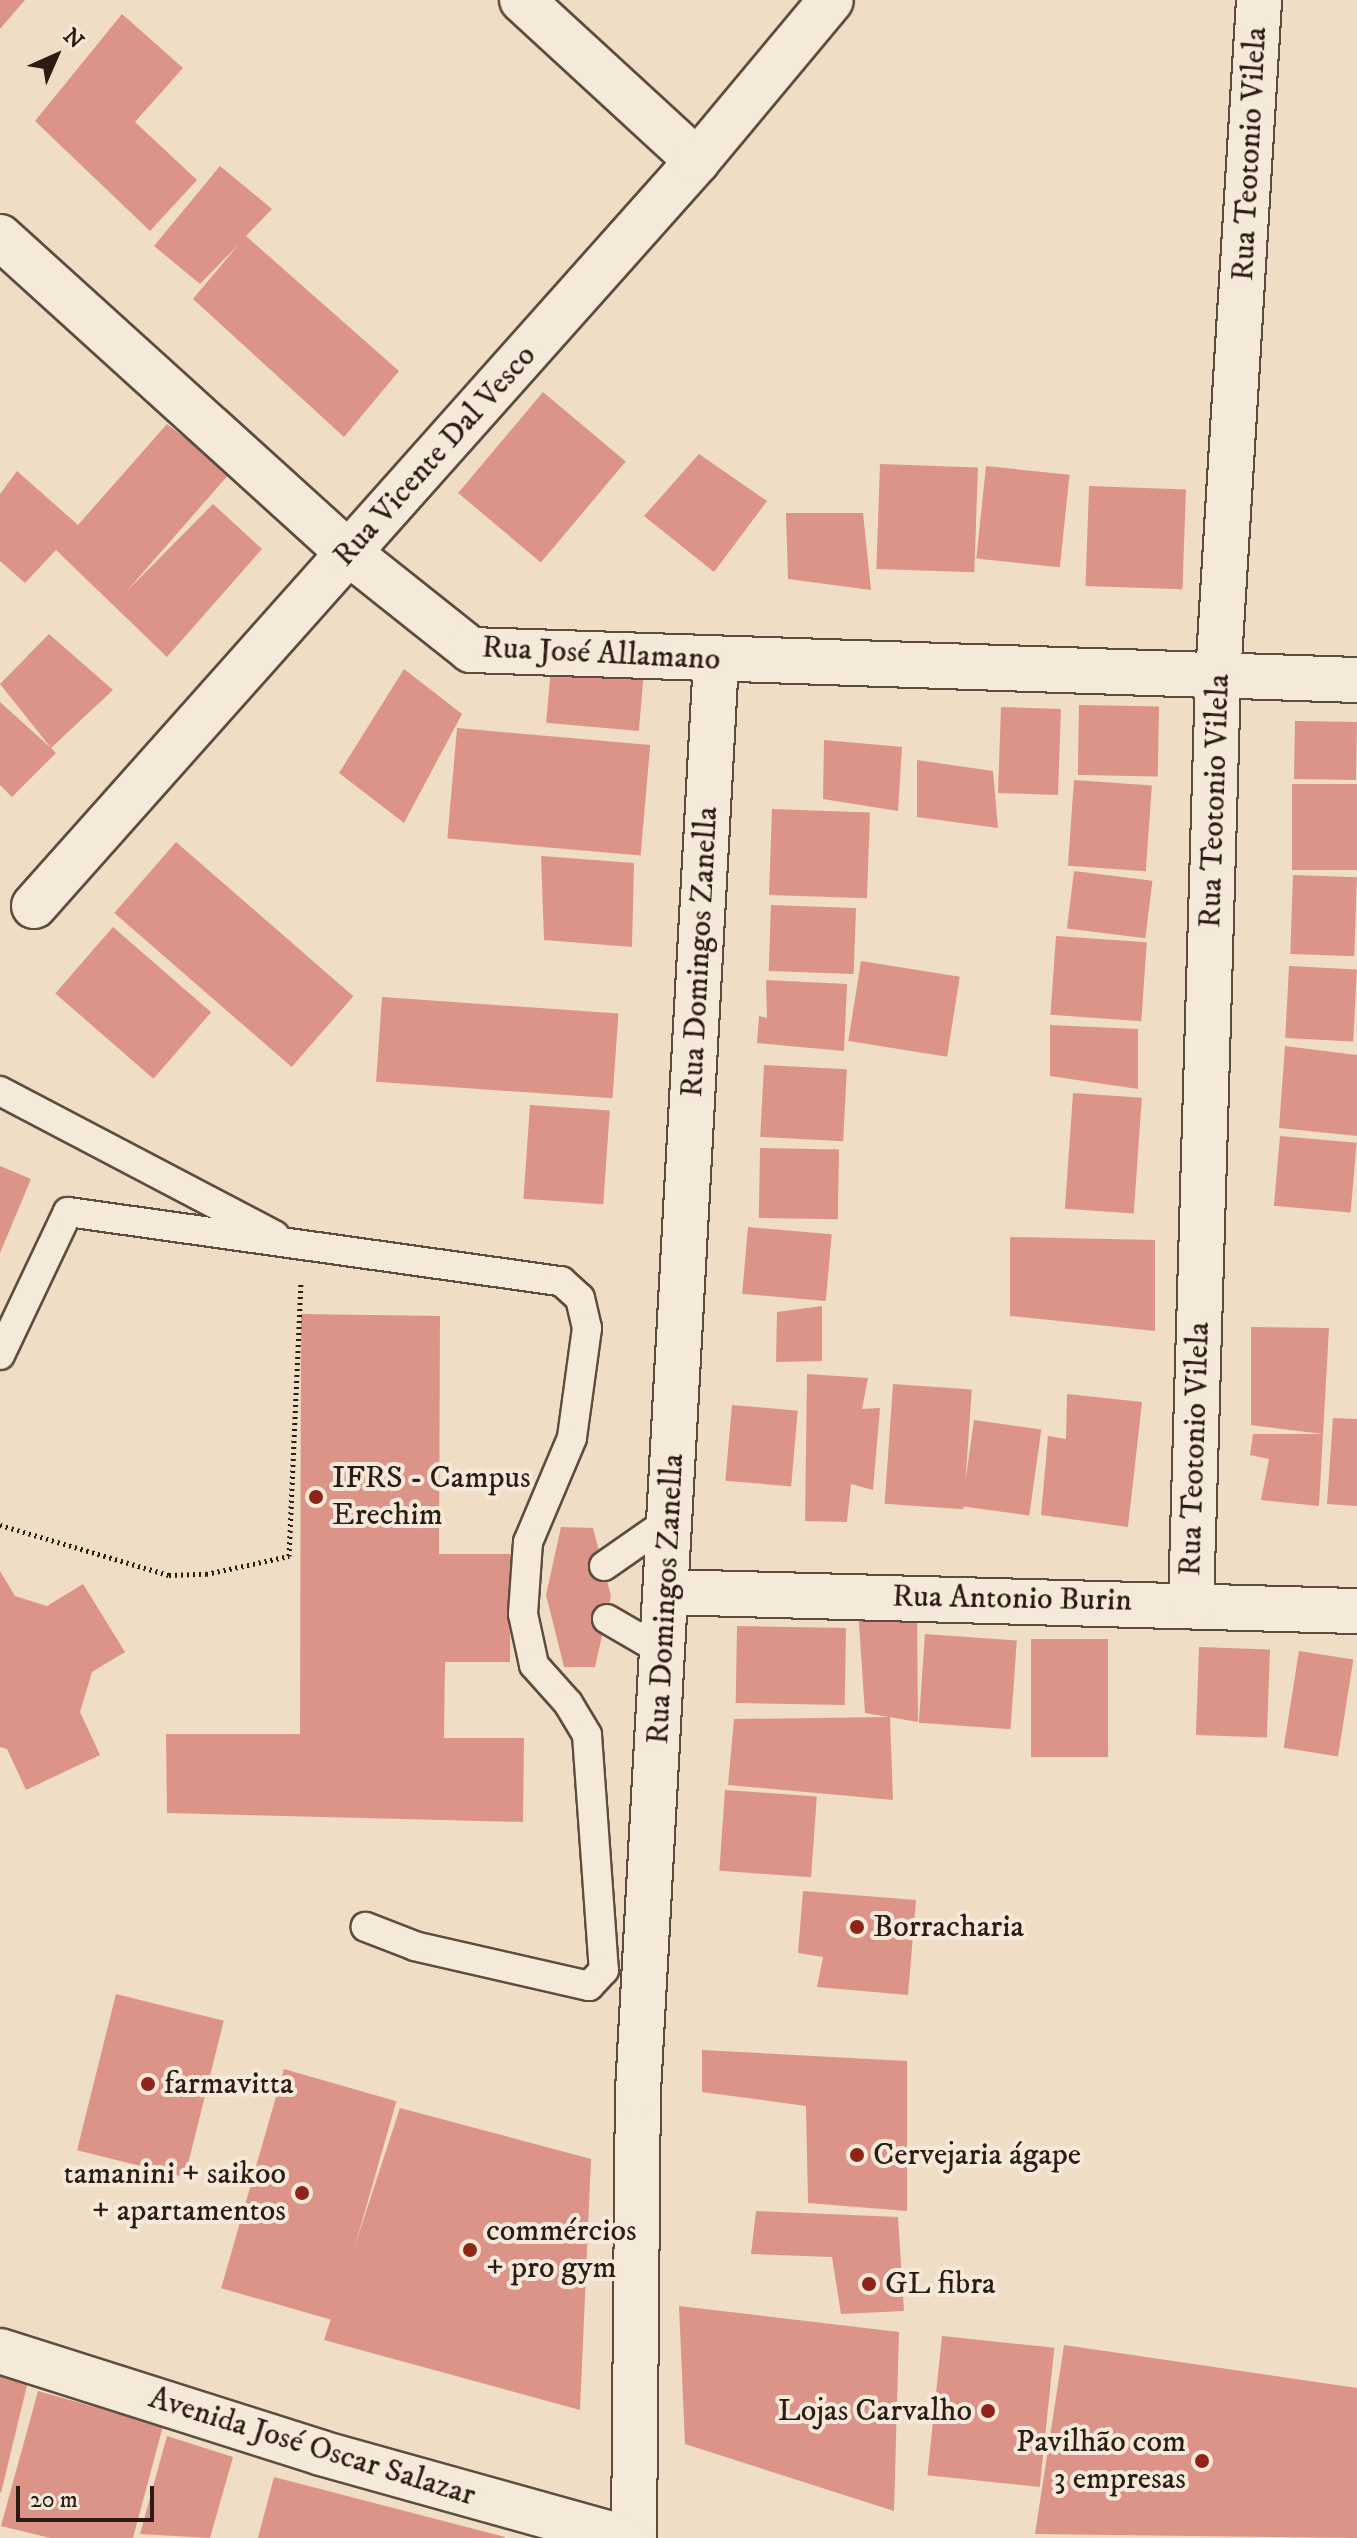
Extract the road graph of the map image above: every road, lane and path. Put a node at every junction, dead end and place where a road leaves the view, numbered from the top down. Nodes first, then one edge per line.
1 (522, 0) edge
2 (831, 0) edge
3 (1259, 0) edge
4 (697, 161) junction
5 (0, 237) edge
6 (349, 553) junction
7 (716, 660) junction
8 (1218, 677) junction
9 (1357, 680) edge
10 (34, 906) dead end
11 (0, 1091) edge
12 (296, 1243) junction
13 (0, 1355) edge
14 (670, 1520) junction
15 (0, 1525) edge
16 (604, 1566) dead end
17 (666, 1592) junction
18 (1191, 1603) junction
19 (1357, 1611) edge
20 (607, 1619) dead end
21 (664, 1652) junction
22 (366, 1927) dead end
23 (0, 2351) edge
24 (626, 2538) edge
25 (634, 2538) edge

1 - 4 street
2 - 4 street, Rua Vicente Dal Vesco
3 - 8 street, Rua Teotonio Vilela
4 - 6 street, Rua Vicente Dal Vesco
5 - 6 street, Rua José Allamano
6 - 7 street, Rua José Allamano
6 - 10 street, Rua Vicente Dal Vesco
7 - 8 street, Rua José Allamano
7 - 14 street, Rua Domingos Zanella
8 - 9 street, Rua José Allamano
8 - 18 street, Rua Teotonio Vilela
11 - 12 lane
12 - 13 lane
12 - 15 path
12 - 22 lane
14 - 16 lane
14 - 17 street, Rua Domingos Zanella
17 - 18 street, Rua Antonio Burin
17 - 21 street, Rua Domingos Zanella
18 - 19 street, Rua Antonio Burin
20 - 21 lane
21 - 25 street, Rua Domingos Zanella
23 - 24 street, Avenida José Oscar Salazar

